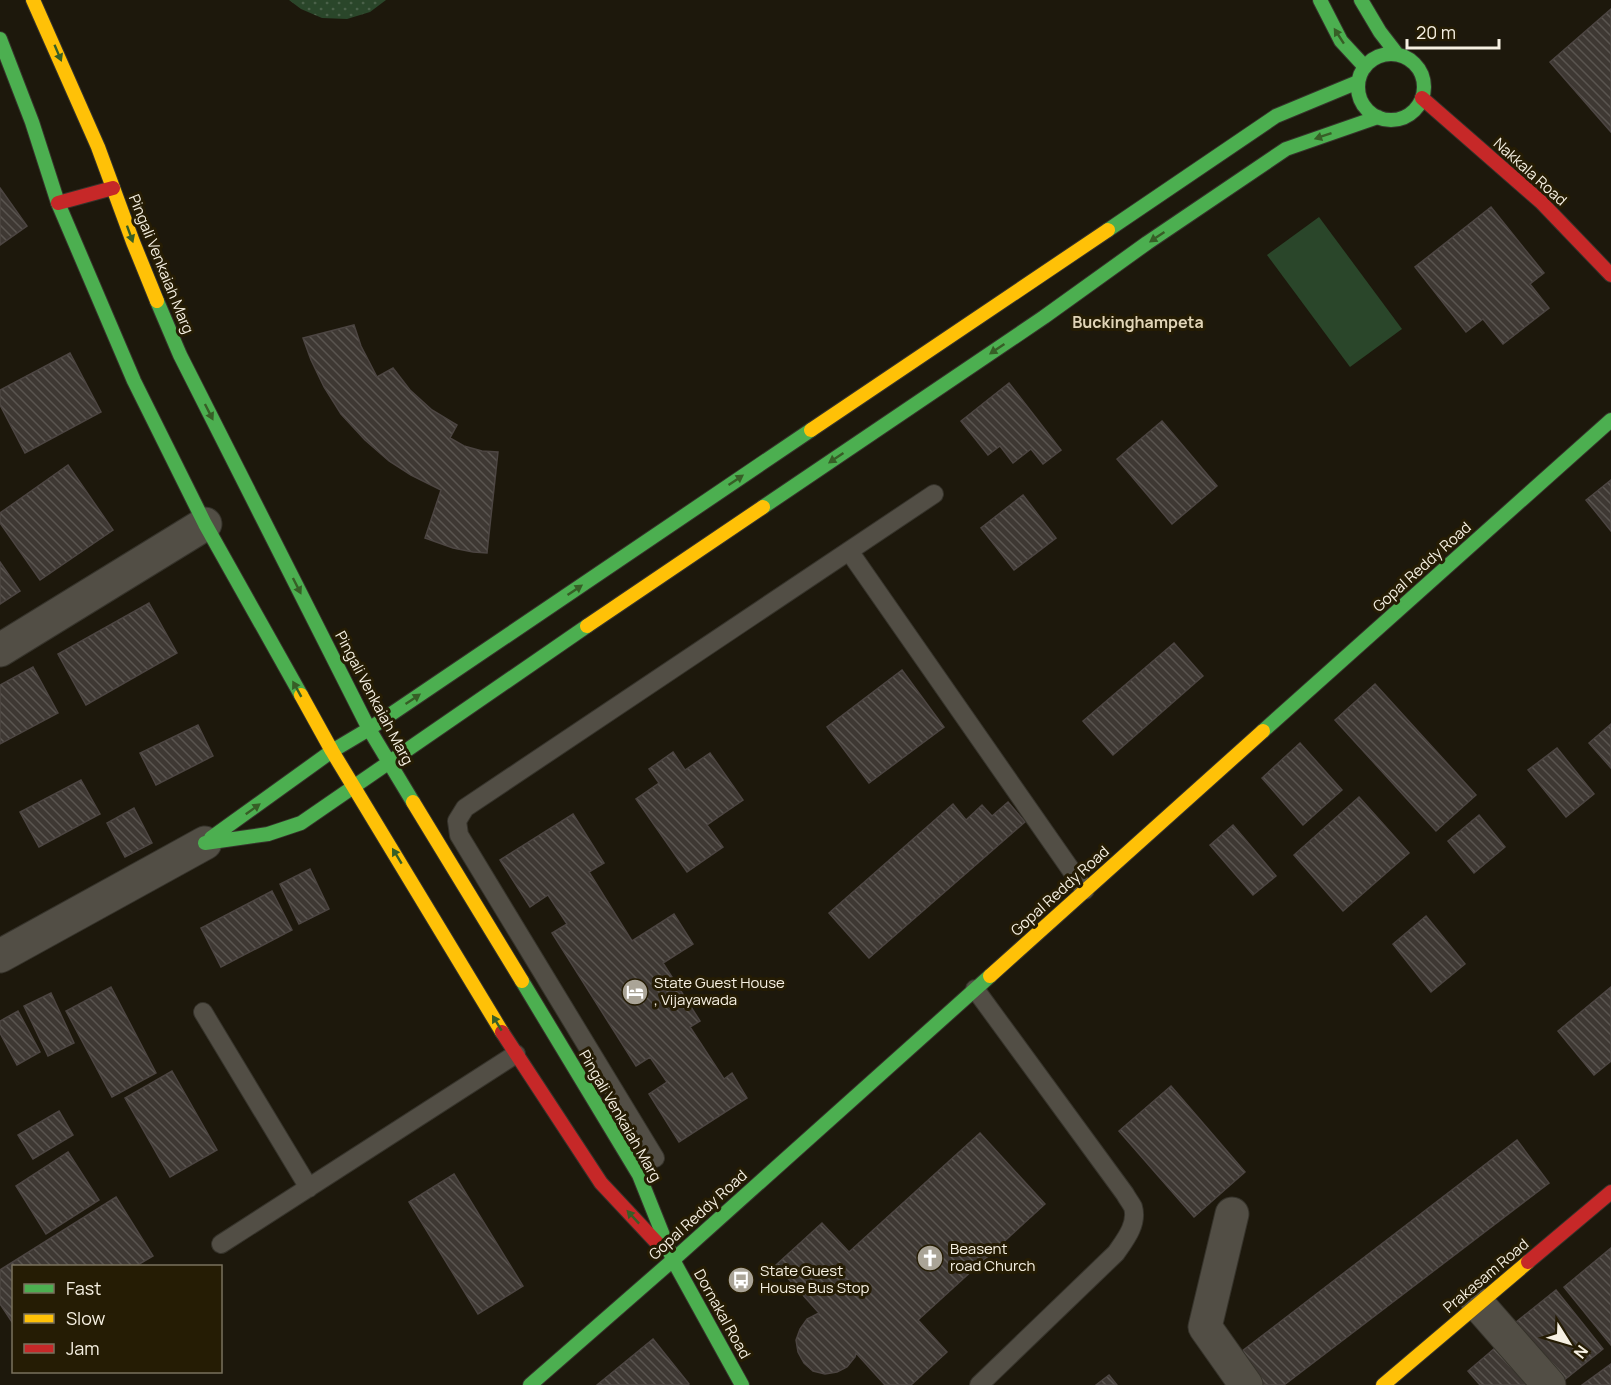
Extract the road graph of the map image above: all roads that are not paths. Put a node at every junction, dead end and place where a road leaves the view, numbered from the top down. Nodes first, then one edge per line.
1 (33, 0) edge
2 (1320, 0) edge
3 (1366, 3) edge
4 (0, 39) edge
5 (1397, 54) junction
6 (1365, 67) junction
7 (1358, 82) junction
8 (1422, 98) junction
9 (1378, 117) junction
10 (113, 188) junction
11 (58, 203) junction
12 (1611, 275) edge
13 (1611, 420) edge
14 (934, 494) dead end
15 (205, 524) junction
16 (849, 551) junction
17 (0, 650) edge
18 (369, 729) junction
19 (332, 751) junction
20 (388, 762) junction
21 (354, 785) junction
22 (205, 843) junction
23 (1086, 890) junction
24 (0, 956) edge
25 (975, 989) junction
26 (203, 1012) dead end
27 (516, 1054) junction
28 (655, 1158) dead end
29 (309, 1188) junction
30 (1611, 1192) edge
31 (1232, 1214) dead end
32 (221, 1244) dead end
33 (673, 1260) junction
34 (1478, 1304) junction
35 (530, 1385) edge
36 (742, 1385) edge
37 (979, 1385) edge
38 (1246, 1385) edge
39 (1383, 1385) edge
40 (1549, 1385) edge

1 -> 10 street, Pingali Venkaiah Marg
6 -> 2 street
3 - 5 street
4 - 11 street
5 - 6 street
5 - 8 street
6 - 7 street
7 - 9 street
18 -> 7 street
8 - 9 street
8 - 12 street, Nakkala Road
9 -> 20 street
10 - 11 street
10 -> 18 street, Pingali Venkaiah Marg
11 - 15 street
13 - 23 street, Gopal Reddy Road
14 - 16 lane
15 - 17 street
19 -> 15 street
16 - 23 lane
16 - 28 lane
18 - 19 street
18 - 20 street, Pingali Venkaiah Marg
19 - 21 street
22 -> 19 street
20 - 21 street
20 - 33 street, Pingali Venkaiah Marg
21 - 22 street
27 -> 21 street
22 - 24 street
23 - 25 street, Gopal Reddy Road
25 - 33 street, Gopal Reddy Road
25 - 37 lane
26 - 29 lane
27 - 29 lane
33 -> 27 street
29 - 32 lane
30 - 34 street, Prakasam Road
31 - 38 street
33 - 35 street, Gopal Reddy Road
33 - 36 street, Dornakal Road
34 - 39 street, Prakasam Road
34 - 40 street

